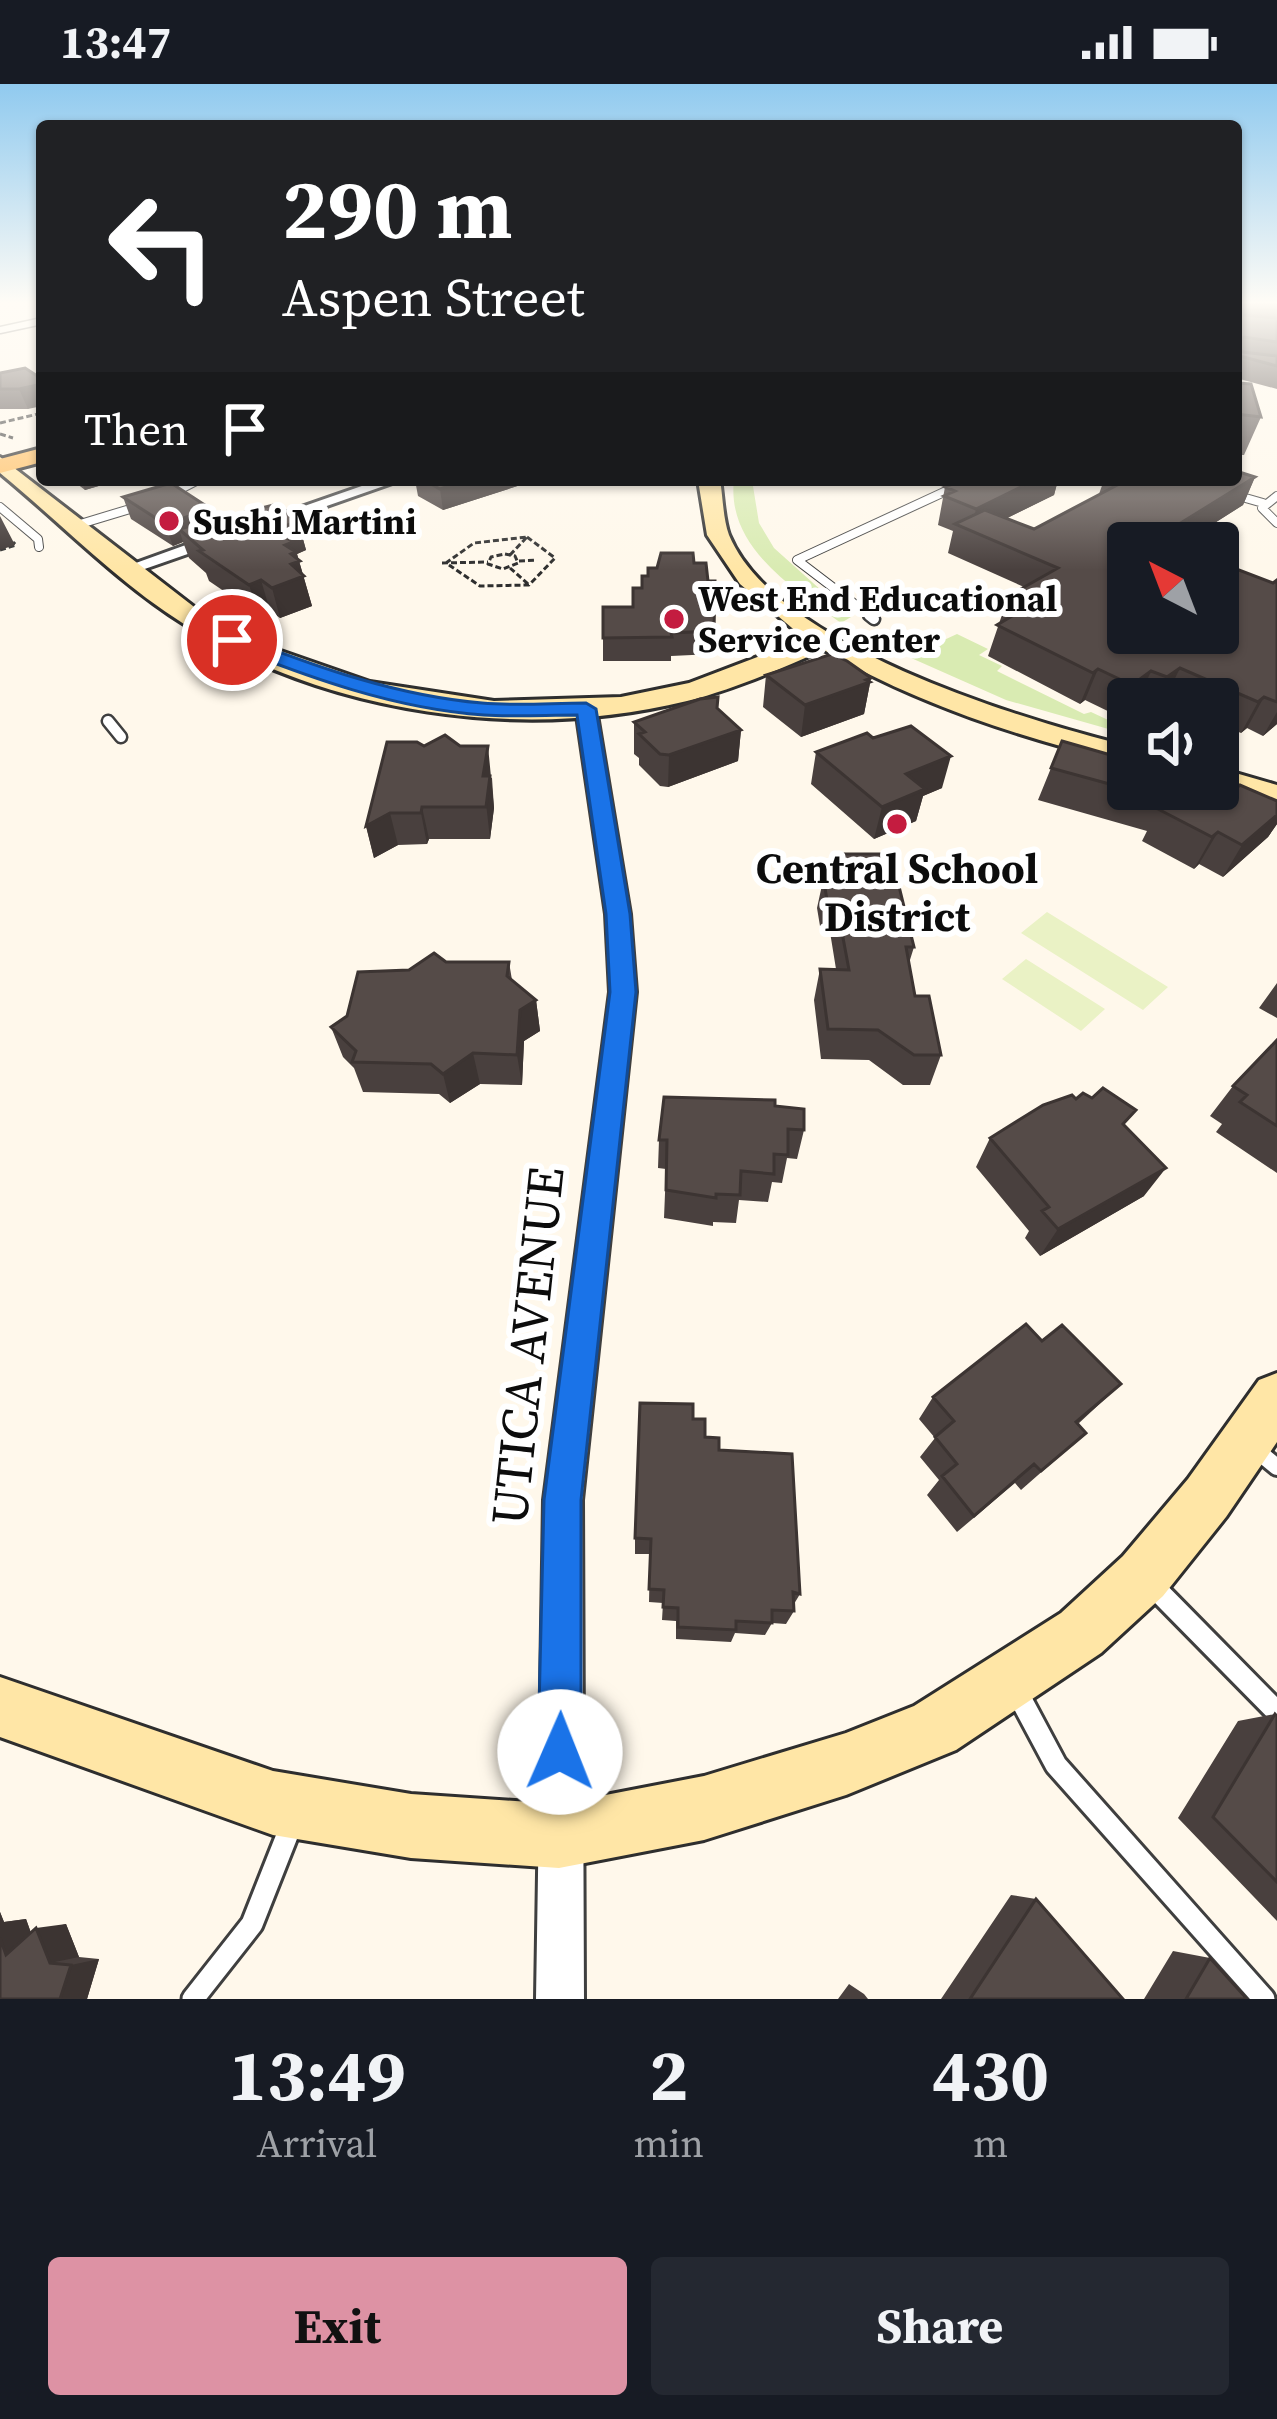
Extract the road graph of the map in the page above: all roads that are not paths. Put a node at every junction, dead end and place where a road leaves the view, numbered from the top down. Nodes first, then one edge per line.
1 (36, 443) edge
2 (36, 455) edge
3 (3, 457) edge
4 (186, 486) edge
5 (376, 486) edge
6 (709, 486) edge
7 (957, 486) edge
8 (1207, 486) edge
9 (1277, 496) edge
10 (1263, 503) junction
11 (0, 507) edge
12 (1277, 523) edge
13 (76, 525) junction
14 (39, 548) dead end
15 (130, 568) junction
16 (874, 619) dead end
17 (826, 640) junction
18 (586, 709) junction
19 (108, 722) dead end
20 (121, 736) dead end
21 (1107, 748) edge
22 (1239, 783) edge
23 (1277, 795) edge
24 (1267, 1436) edge
25 (1143, 1576) junction
26 (1012, 1682) junction
27 (0, 1707) edge
28 (1277, 1712) edge
29 (298, 1807) junction
30 (559, 1836) junction
31 (193, 1999) edge
32 (560, 1999) edge
33 (1264, 1999) edge

1 - 3 main road
2 - 3 main road
3 - 13 street
4 - 13 lane
5 - 15 street
6 - 17 street
7 - 16 lane
8 - 10 lane
9 - 10 lane
10 - 12 lane
11 - 14 lane
13 - 15 street
15 - 18 street
17 - 18 street
17 - 21 street
18 - 30 street, UTICA AVENUE
19 - 20 lane
22 - 23 street
24 - 25 street
25 - 26 street
25 - 28 lane
26 - 30 street
26 - 33 lane
27 - 29 street
29 - 30 street
29 - 31 lane
30 - 32 street, UTICA AVENUE

